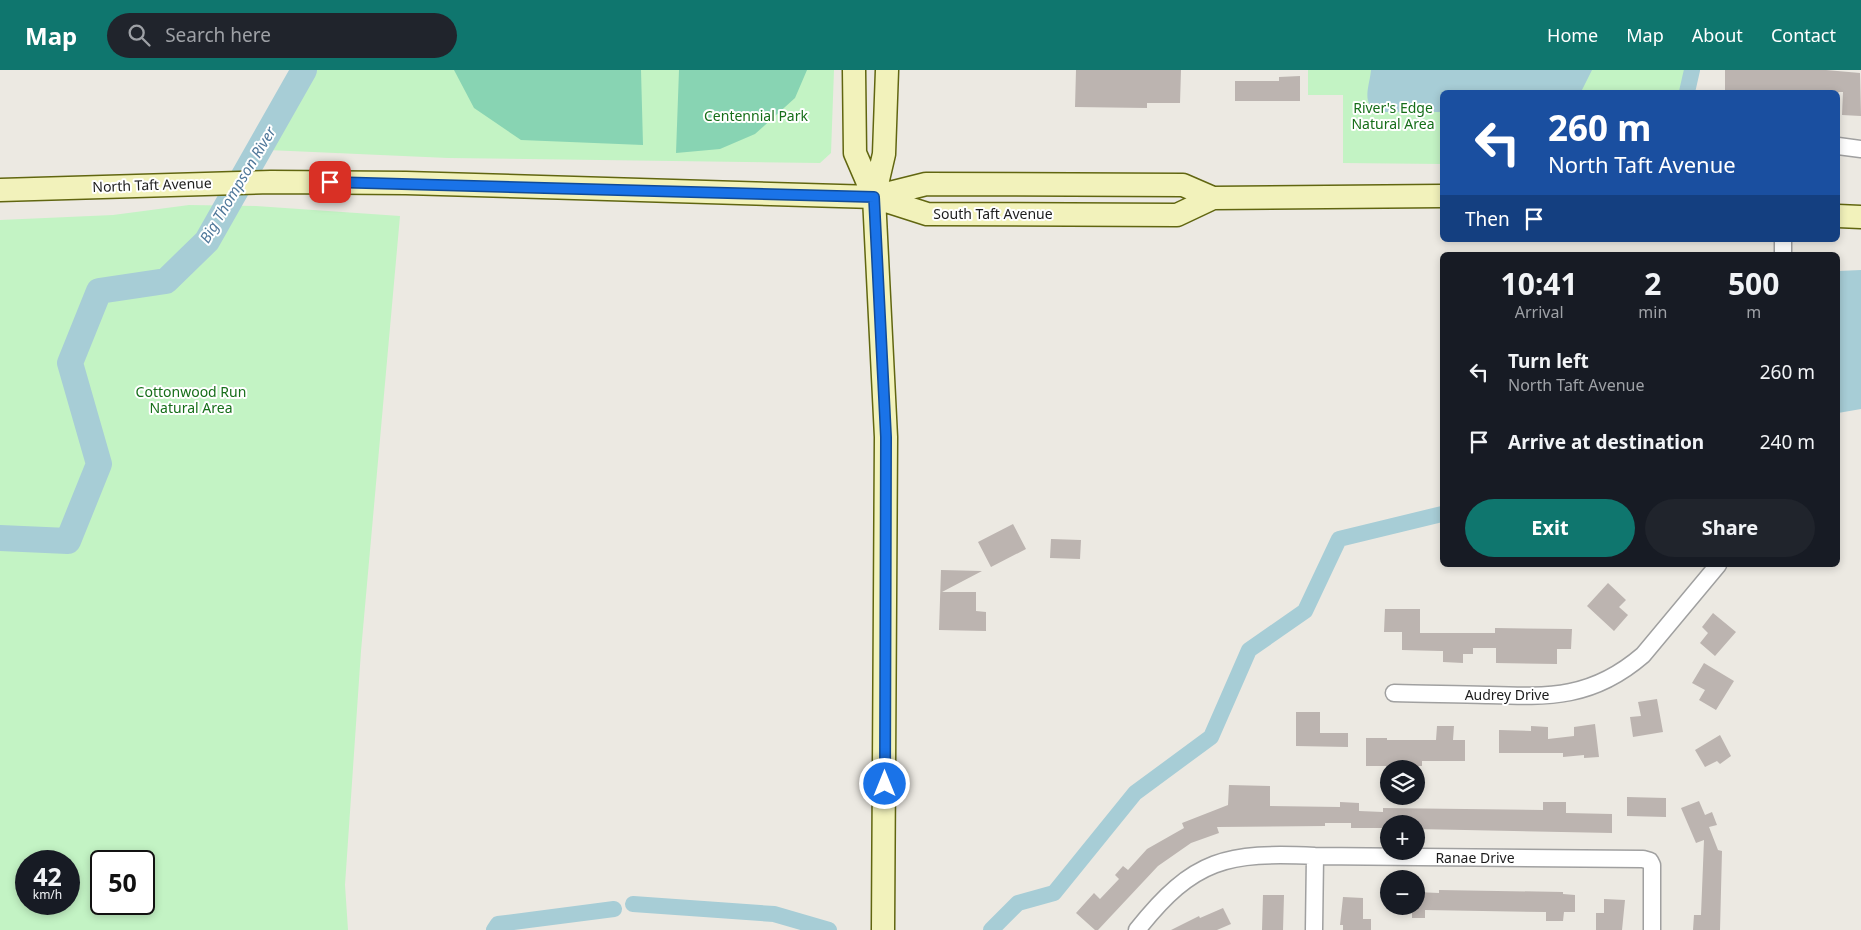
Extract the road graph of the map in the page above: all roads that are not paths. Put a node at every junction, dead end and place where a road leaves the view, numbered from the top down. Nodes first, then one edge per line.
1 (854, 70) edge
2 (887, 70) edge
3 (1840, 146) edge
4 (1861, 149) edge
5 (0, 190) edge
6 (1440, 196) edge
7 (874, 197) junction
8 (1213, 198) junction
9 (1840, 216) edge
10 (1861, 217) edge
11 (1716, 567) edge
12 (1394, 693) dead end
13 (1315, 856) junction
14 (883, 930) edge
15 (1137, 930) edge
16 (1314, 930) edge
17 (1652, 930) edge

1 - 7 main road
2 - 7 main road
3 - 4 street
5 - 7 main road, North Taft Avenue
6 - 8 main road, South Taft Avenue
7 - 8 main road, South Taft Avenue
7 - 8 main road, South Taft Avenue
7 - 14 main road
9 - 10 main road
11 - 12 street, Audrey Drive
13 - 15 street, Ranae Drive
13 - 16 street
13 - 17 street, Ranae Drive

